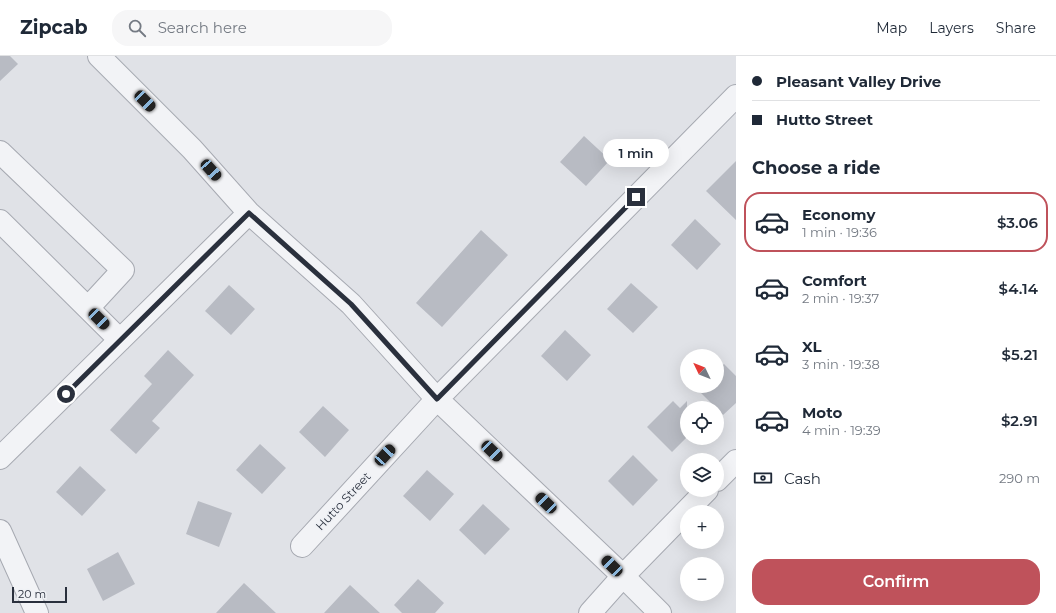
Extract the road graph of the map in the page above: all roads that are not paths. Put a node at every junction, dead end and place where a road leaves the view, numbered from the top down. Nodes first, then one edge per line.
1 (99, 56) edge
2 (736, 96) edge
3 (0, 152) edge
4 (249, 213) junction
5 (0, 221) edge
6 (88, 308) junction
7 (120, 340) junction
8 (437, 399) junction
9 (0, 458) edge
10 (736, 461) edge
11 (724, 473) edge
12 (700, 497) edge
13 (0, 531) edge
14 (302, 546) dead end
15 (623, 576) junction
16 (37, 613) edge
17 (590, 613) edge
18 (660, 613) edge

1 - 4 street
2 - 8 street, Hutto Street
3 - 6 street
4 - 7 street
4 - 8 street
5 - 6 street
6 - 7 street
7 - 9 street
8 - 14 street, Hutto Street
8 - 15 street
10 - 11 street
12 - 15 street
13 - 16 street
15 - 17 street
15 - 18 street

